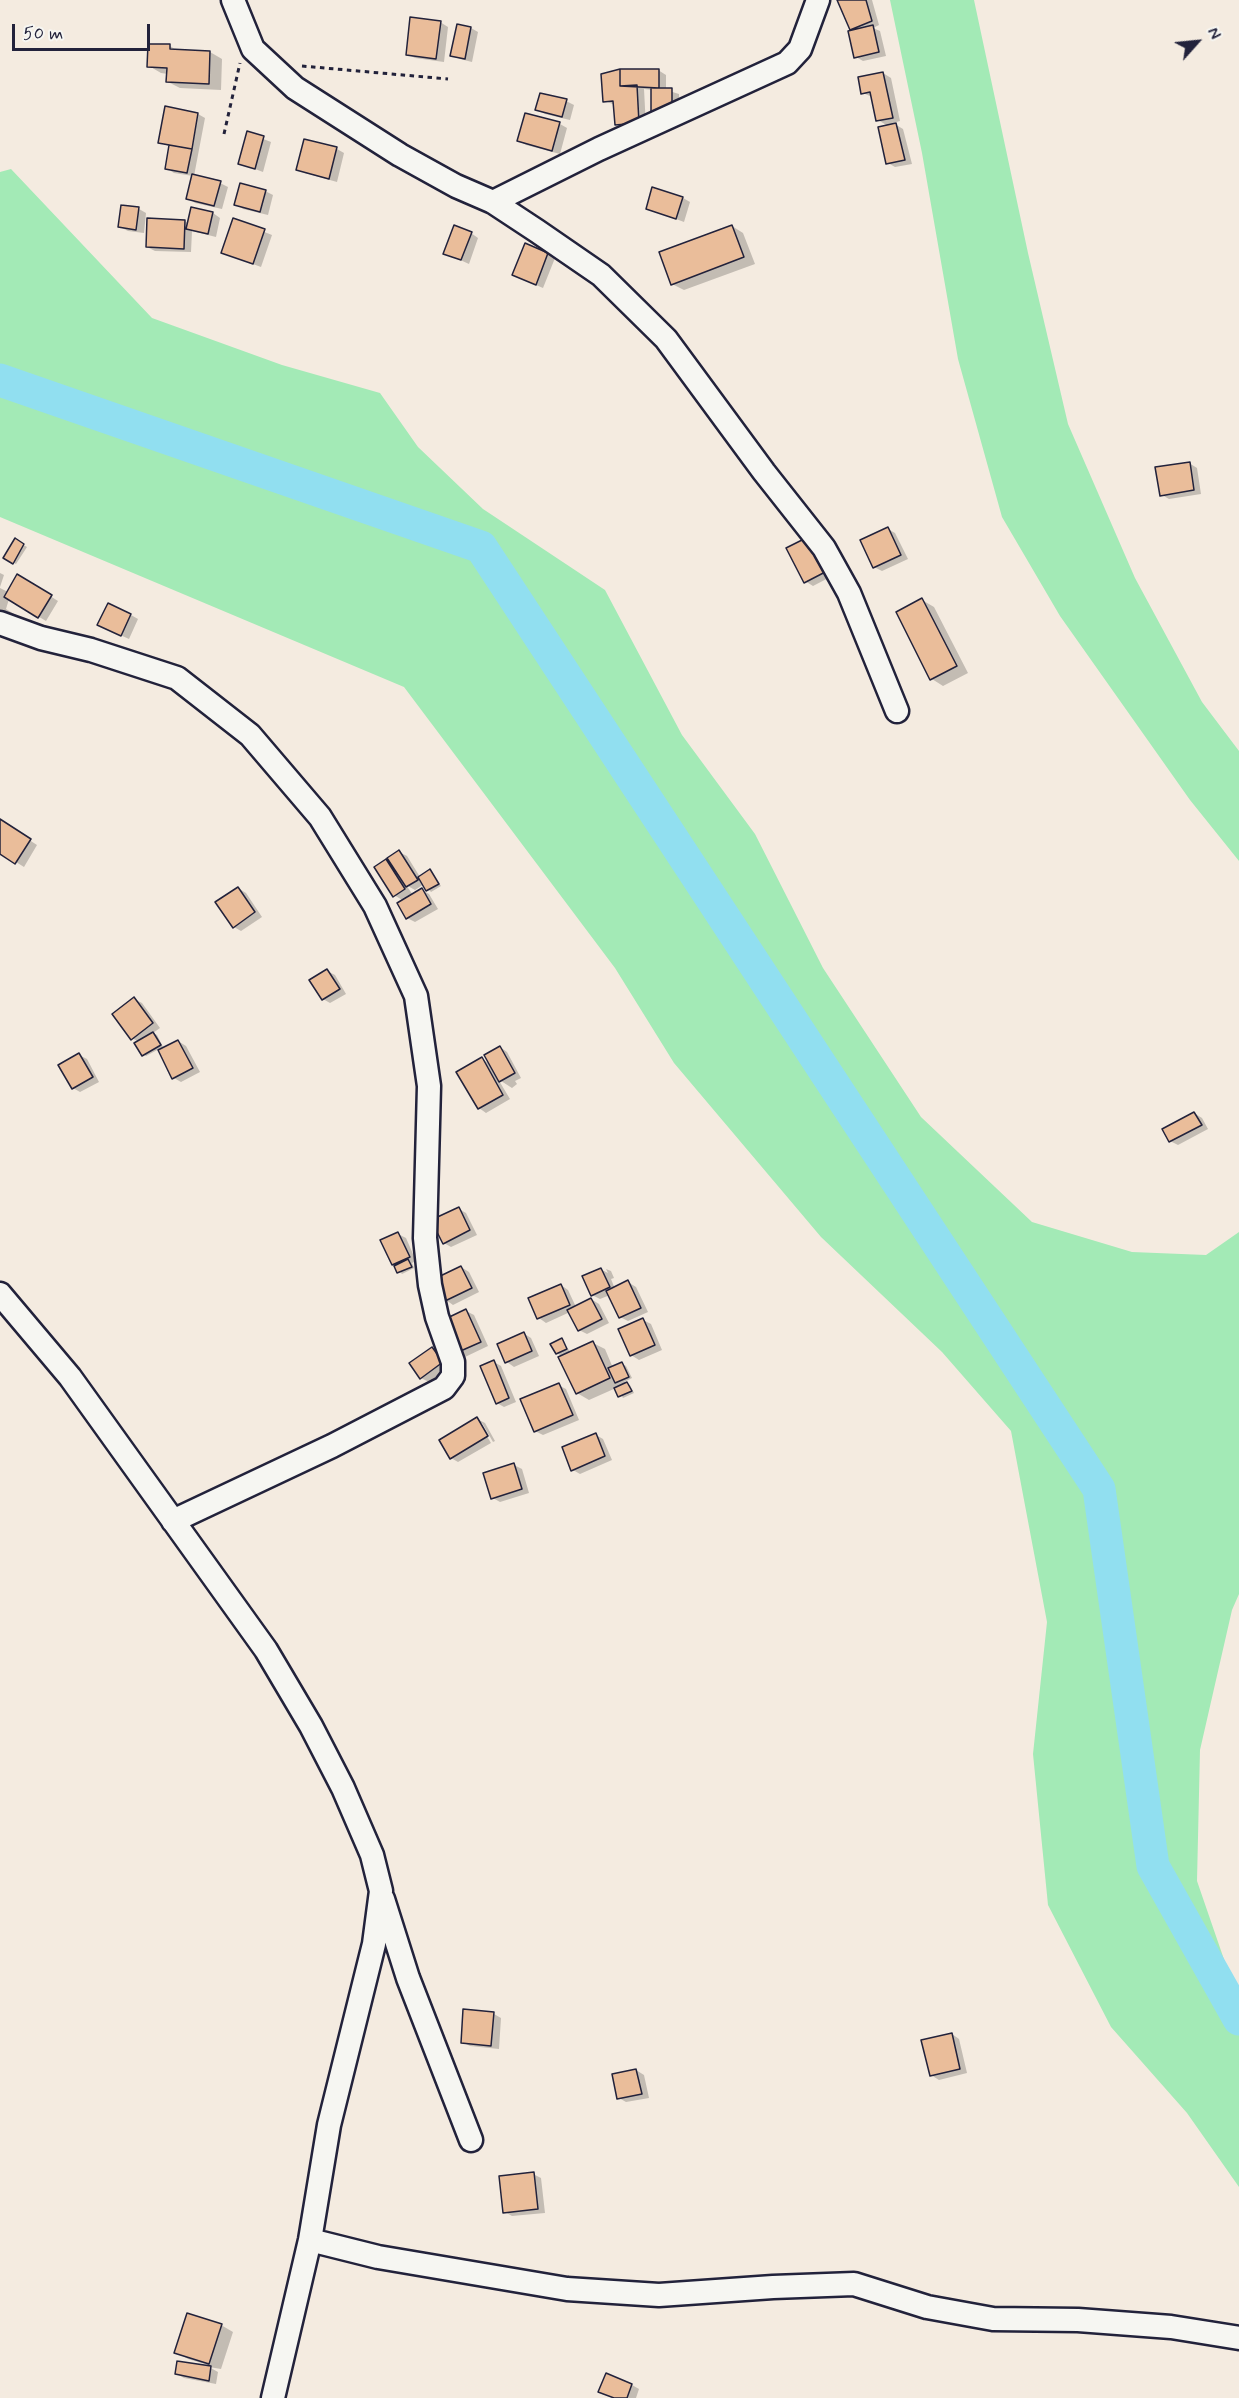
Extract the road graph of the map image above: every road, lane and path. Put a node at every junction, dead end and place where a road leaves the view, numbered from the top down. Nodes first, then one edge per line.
1 (233, 0) edge
2 (818, 0) edge
3 (254, 49) junction
4 (301, 66) dead end
5 (448, 78) dead end
6 (224, 134) dead end
7 (493, 202) junction
8 (0, 623) edge
9 (897, 711) dead end
10 (0, 1294) edge
11 (173, 1521) junction
12 (381, 1891) junction
13 (471, 2140) dead end
14 (310, 2240) junction
15 (1239, 2338) edge
16 (273, 2398) edge

1 - 3 street
2 - 7 street
3 - 6 path
3 - 7 street
4 - 5 path
7 - 9 street
8 - 11 street
10 - 11 street
11 - 12 street
12 - 13 street
12 - 14 street
14 - 15 street
14 - 16 street

